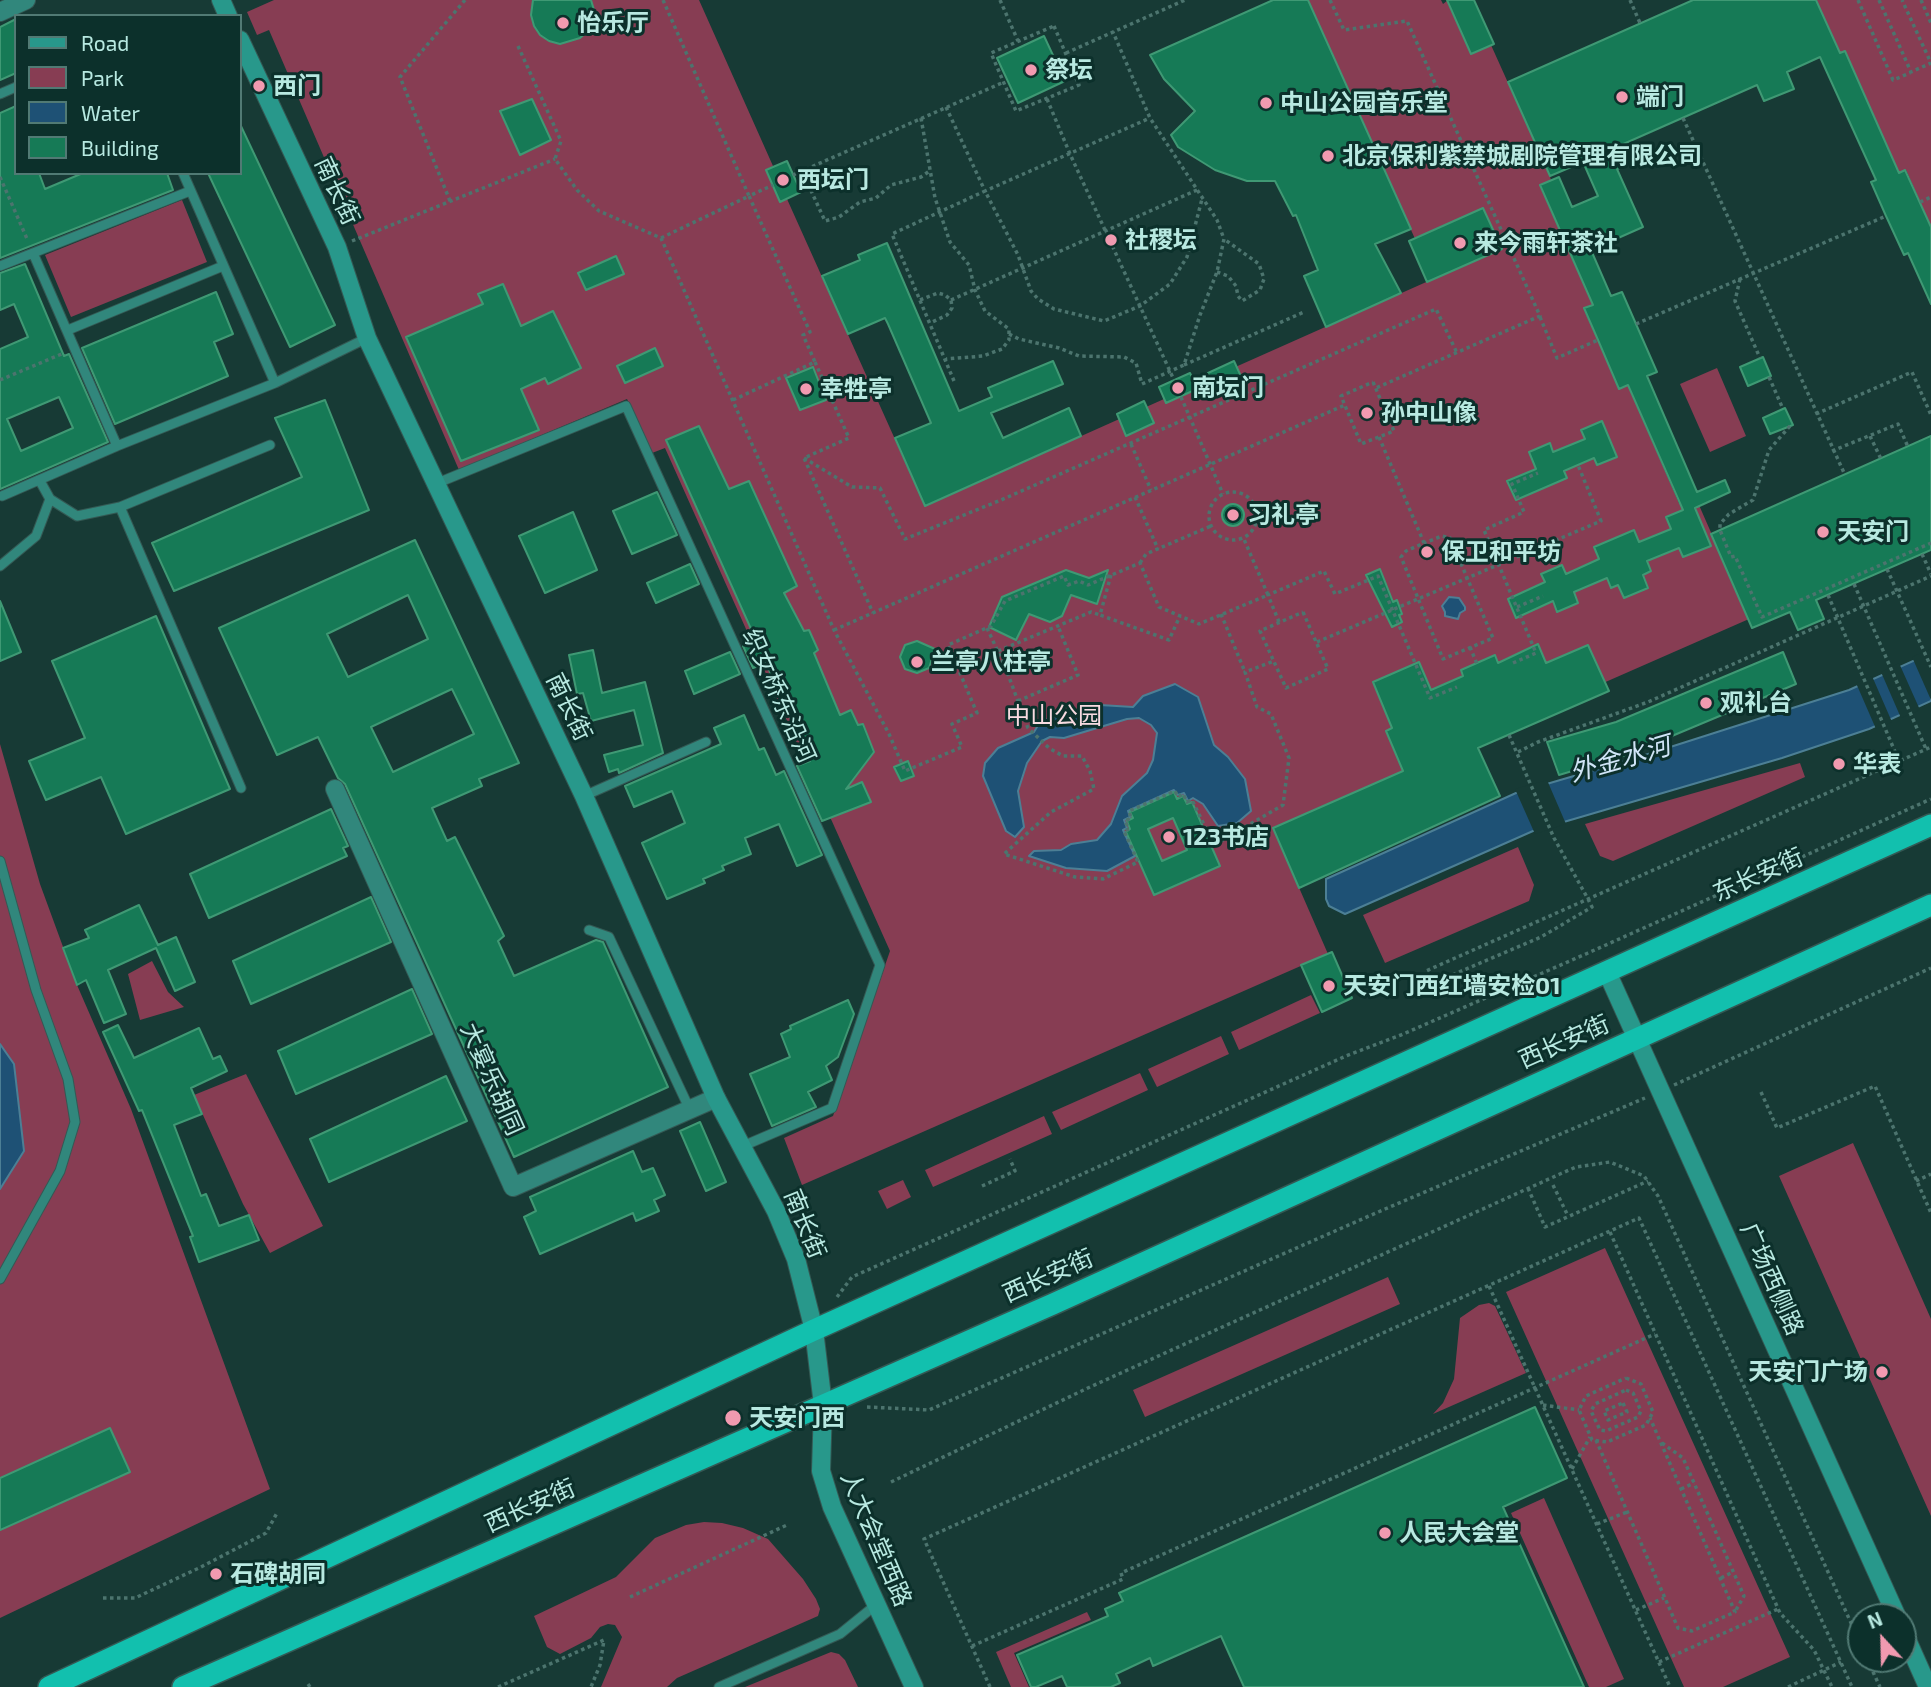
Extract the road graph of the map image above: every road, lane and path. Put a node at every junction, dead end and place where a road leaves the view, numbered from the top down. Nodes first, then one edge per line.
1 (26, 0) edge
2 (465, 0) edge
3 (663, 0) edge
4 (1000, 0) edge
5 (1185, 0) edge
6 (1330, 0) edge
7 (1630, 0) edge
8 (1857, 0) edge
9 (1879, 0) edge
10 (1902, 0) edge
11 (1921, 0) edge
12 (0, 12) edge
13 (1640, 23) dead end
14 (1931, 23) edge
15 (1113, 32) junction
16 (1018, 41) junction
17 (242, 44) edge
18 (518, 46) dead end
19 (1066, 53) junction
20 (1911, 72) junction
21 (1004, 82) junction
22 (1047, 99) junction
23 (946, 107) junction
24 (921, 118) junction
25 (1150, 118) junction
26 (1683, 118) dead end
27 (1070, 154) junction
28 (555, 159) junction
29 (930, 170) junction
30 (802, 171) junction
31 (184, 175) edge
32 (793, 175) dead end
33 (0, 177) edge
34 (773, 185) dead end
35 (1197, 190) junction
36 (190, 191) junction
37 (985, 191) junction
38 (750, 195) junction
39 (1931, 197) edge
40 (1202, 199) junction
41 (450, 201) junction
42 (1920, 202) dead end
43 (939, 212) junction
44 (1886, 216) dead end
45 (1105, 232) junction
46 (661, 238) junction
47 (1224, 239) junction
48 (337, 247) junction
49 (33, 253) junction
50 (0, 266) edge
51 (223, 266) junction
52 (1023, 269) junction
53 (1217, 272) junction
54 (1753, 273) junction
55 (1740, 279) junction
56 (975, 290) junction
57 (920, 300) junction
58 (951, 300) junction
59 (1140, 306) junction
60 (1304, 312) dead end
61 (1540, 316) junction
62 (930, 323) junction
63 (1636, 324) dead end
64 (68, 330) junction
65 (1009, 334) junction
66 (367, 338) junction
67 (1598, 340) dead end
68 (75, 348) junction
69 (1457, 353) junction
70 (1760, 358) dead end
71 (945, 360) junction
72 (814, 362) junction
73 (1184, 365) junction
74 (1170, 372) junction
75 (1769, 377) dead end
76 (0, 380) edge
77 (1174, 380) dead end
78 (954, 381) dead end
79 (275, 383) junction
80 (1376, 388) junction
81 (1181, 397) dead end
82 (733, 400) junction
83 (1345, 405) junction
84 (1783, 410) dead end
85 (1816, 414) junction
86 (1931, 415) edge
87 (1190, 418) junction
88 (1790, 426) dead end
89 (1870, 436) junction
90 (1379, 437) junction
91 (1131, 444) junction
92 (270, 445) dead end
93 (117, 446) junction
94 (1908, 447) dead end
95 (1832, 451) junction
96 (804, 458) junction
97 (1881, 458) dead end
98 (1210, 464) junction
99 (1578, 465) dead end
100 (1538, 472) dead end
101 (1845, 475) dead end
102 (40, 481) junction
103 (435, 484) junction
104 (1151, 490) junction
105 (1223, 494) junction
106 (2, 496) dead end
107 (1135, 498) junction
108 (50, 499) junction
109 (120, 507) junction
110 (1212, 526) junction
111 (1243, 537) junction
112 (1424, 543) junction
113 (1931, 543) edge
114 (1158, 549) junction
115 (1922, 554) dead end
116 (1140, 563) junction
117 (1499, 564) junction
118 (0, 566) edge
119 (1886, 569) dead end
120 (1111, 575) junction
121 (1931, 575) edge
122 (1467, 578) junction
123 (1854, 584) dead end
124 (1897, 592) junction
125 (1268, 595) junction
126 (1828, 595) dead end
127 (1542, 596) dead end
128 (1418, 598) junction
129 (1864, 606) junction
130 (1517, 607) junction
131 (1392, 609) junction
132 (873, 612) junction
133 (1221, 614) junction
134 (1100, 615) junction
135 (1180, 616) junction
136 (1838, 618) junction
137 (1279, 622) junction
138 (1058, 626) junction
139 (987, 628) junction
140 (834, 630) junction
141 (1317, 642) junction
142 (1470, 647) junction
143 (998, 651) junction
144 (1274, 661) junction
145 (1513, 663) dead end
146 (1476, 664) dead end
147 (1931, 667) edge
148 (1245, 672) junction
149 (1457, 687) dead end
150 (1018, 701) junction
151 (1509, 735) dead end
152 (706, 743) dead end
153 (1929, 748) edge
154 (1517, 752) junction
155 (1899, 761) junction
156 (241, 788) dead end
157 (335, 789) dead end
158 (584, 796) junction
159 (1931, 799) edge
160 (1931, 825) edge
161 (0, 861) edge
162 (1588, 899) junction
163 (1931, 905) edge
164 (589, 930) dead end
165 (1931, 968) edge
166 (1607, 972) junction
167 (1637, 1038) junction
168 (1661, 1091) junction
169 (1761, 1092) dead end
170 (716, 1098) junction
171 (690, 1110) junction
172 (743, 1146) junction
173 (1010, 1159) dead end
174 (1931, 1174) edge
175 (1648, 1181) junction
176 (1916, 1181) junction
177 (982, 1185) dead end
178 (1553, 1185) dead end
179 (1528, 1188) junction
180 (1931, 1213) edge
181 (1568, 1216) junction
182 (1610, 1232) junction
183 (0, 1279) edge
184 (1489, 1286) junction
185 (837, 1298) dead end
186 (814, 1330) junction
187 (1655, 1334) junction
188 (1535, 1388) junction
189 (823, 1405) junction
190 (1543, 1405) junction
191 (863, 1407) dead end
192 (1579, 1410) junction
193 (1618, 1416) junction
194 (1650, 1418) junction
195 (1622, 1424) junction
196 (1626, 1434) junction
197 (1591, 1436) junction
198 (1596, 1440) junction
199 (1661, 1442) junction
200 (1572, 1469) junction
201 (891, 1482) dead end
202 (1693, 1483) junction
203 (1681, 1489) junction
204 (1627, 1511) junction
205 (277, 1513) dead end
206 (1597, 1524) junction
207 (787, 1525) dead end
208 (1733, 1572) junction
209 (1721, 1578) junction
210 (630, 1597) dead end
211 (103, 1598) dead end
212 (1664, 1598) junction
213 (1891, 1603) edge
214 (877, 1604) junction
215 (1778, 1609) junction
216 (1636, 1611) junction
217 (1735, 1612) junction
218 (1847, 1614) edge
219 (972, 1646) junction
220 (1659, 1662) junction
221 (1841, 1662) junction
222 (1917, 1662) edge
223 (1824, 1670) junction
224 (48, 1687) edge
225 (183, 1687) edge
226 (498, 1687) edge
227 (591, 1687) edge
228 (719, 1687) edge
229 (914, 1687) edge
230 (990, 1687) edge
231 (1670, 1687) edge
232 (1788, 1687) edge
233 (1832, 1687) edge
234 (1852, 1687) edge
235 (1928, 1687) edge

1 - 12 street
2 - 41 path
3 - 38 path
4 - 16 path
5 - 15 path
6 - 61 path
7 - 13 path
8 - 20 path
9 - 20 path
10 - 20 path
11 - 14 path
15 - 19 path
15 - 25 path
16 - 19 path
16 - 21 path
17 - 48 street, 南长街
18 - 28 path
19 - 22 path
21 - 22 path
21 - 23 path
22 - 27 path
23 - 24 path
23 - 37 path
24 - 29 path
24 - 30 path
25 - 27 path
25 - 35 path
26 - 54 path
27 - 37 path
27 - 45 path
28 - 41 path
28 - 46 path
29 - 30 path
29 - 43 path
30 - 32 path
31 - 36 lane
33 - 49 path
34 - 38 path
35 - 40 path
35 - 45 path
36 - 49 lane
36 - 51 lane
37 - 43 path
37 - 52 path
38 - 46 path
38 - 72 path
39 - 42 path
40 - 47 path
40 - 59 path
41 - 48 path
43 - 56 path
43 - 57 path
44 - 54 path
45 - 52 path
45 - 59 path
46 - 82 path
47 - 53 path
47 - 53 path
48 - 66 street, 南长街
49 - 50 lane
49 - 64 lane
51 - 64 lane
51 - 79 lane
52 - 56 path
52 - 59 path
53 - 73 path
54 - 55 path
54 - 85 path
55 - 63 path
55 - 70 path
56 - 58 path
56 - 65 path
57 - 58 path
57 - 62 path
58 - 62 path
59 - 74 path
60 - 73 path
61 - 67 path
61 - 69 path
62 - 71 path
64 - 68 lane
65 - 71 path
65 - 74 path
66 - 79 lane
66 - 103 street, 南长街
68 - 76 path
68 - 93 lane
69 - 80 path
69 - 87 path
71 - 78 path
72 - 82 path
72 - 96 path
73 - 74 path
74 - 77 path
75 - 84 path
79 - 93 lane
80 - 83 path
80 - 90 path
81 - 87 path
82 - 140 path
83 - 90 path
83 - 98 path
85 - 86 path
85 - 95 path
87 - 91 path
87 - 98 path
88 - 113 path
89 - 94 path
89 - 95 path
89 - 97 path
90 - 112 path
91 - 96 path
91 - 104 path
92 - 109 lane
93 - 102 lane
95 - 101 path
96 - 132 path
98 - 104 path
98 - 105 path
99 - 117 path
100 - 117 path
102 - 106 lane
102 - 108 lane
103 - 158 street, 南长街
103 - 172 lane, 织女桥东沿河
104 - 107 path
105 - 110 path
105 - 111 path
107 - 114 path
107 - 132 path
108 - 109 lane
108 - 118 lane
109 - 156 lane
110 - 111 path
110 - 114 path
111 - 125 path
112 - 122 path
112 - 128 path
114 - 116 path
115 - 121 path
116 - 120 path
116 - 135 path
117 - 122 path
117 - 130 path
119 - 124 path
120 - 134 path
120 - 139 path
121 - 124 path
122 - 128 path
122 - 142 path
123 - 129 path
124 - 129 path
124 - 147 path
125 - 131 path
125 - 133 path
125 - 137 path
126 - 136 path
127 - 130 path
128 - 131 path
128 - 142 path
129 - 136 path
129 - 153 path
130 - 145 path
131 - 141 path
131 - 149 path
132 - 140 path
133 - 135 path
133 - 148 path
134 - 135 path
134 - 138 path
136 - 154 path
136 - 155 path
137 - 141 path
137 - 144 path
138 - 143 path
138 - 150 path
139 - 140 path
139 - 143 path
141 - 144 path
142 - 146 path
143 - 150 path
144 - 148 path
148 - 150 path
151 - 154 path
152 - 158 lane
153 - 155 path
154 - 162 path
155 - 162 path
157 - 171 street, 大宴乐胡同
158 - 170 street, 南长街
159 - 185 path
160 - 166 highway, 东长安街
161 - 183 lane
162 - 162 path
163 - 167 highway, 西长安街
164 - 171 lane
165 - 168 path
166 - 167 street, 广场西侧路
166 - 186 highway, 西长安街
167 - 168 street, 广场西侧路
167 - 189 highway, 西长安街
168 - 191 path
168 - 213 street, 广场西侧路
169 - 176 path
170 - 171 street, 大宴乐胡同
170 - 172 street, 南长街
172 - 186 street, 南长街
173 - 177 path
174 - 176 path
175 - 179 path
175 - 181 path
175 - 218 path
176 - 180 path
178 - 181 path
179 - 181 path
179 - 201 path
182 - 184 path
182 - 187 path
182 - 221 path
184 - 188 path
184 - 219 path
186 - 189 street, 南长街
186 - 224 highway, 西长安街
187 - 188 path
187 - 215 path
188 - 190 path
188 - 219 path
189 - 214 street, 人大会堂西路
189 - 225 highway, 西长安街
190 - 192 path
190 - 200 path
192 - 194 path
192 - 197 path
193 - 193 path
193 - 195 path
194 - 196 path
194 - 199 path
195 - 195 path
195 - 196 path
196 - 198 path
197 - 198 path
197 - 200 path
198 - 204 path
199 - 202 path
199 - 203 path
200 - 206 path
202 - 203 path
202 - 208 path
203 - 209 path
204 - 206 path
204 - 212 path
205 - 211 path
206 - 216 path
207 - 210 path
208 - 209 path
208 - 217 path
209 - 217 path
212 - 216 path
212 - 217 path
214 - 228 lane
214 - 229 street, 人大会堂西路
215 - 220 path
215 - 223 path
216 - 220 path
219 - 230 path
220 - 231 path
221 - 223 path
221 - 234 path
222 - 235 street
223 - 232 path
223 - 233 path
226 - 227 path

